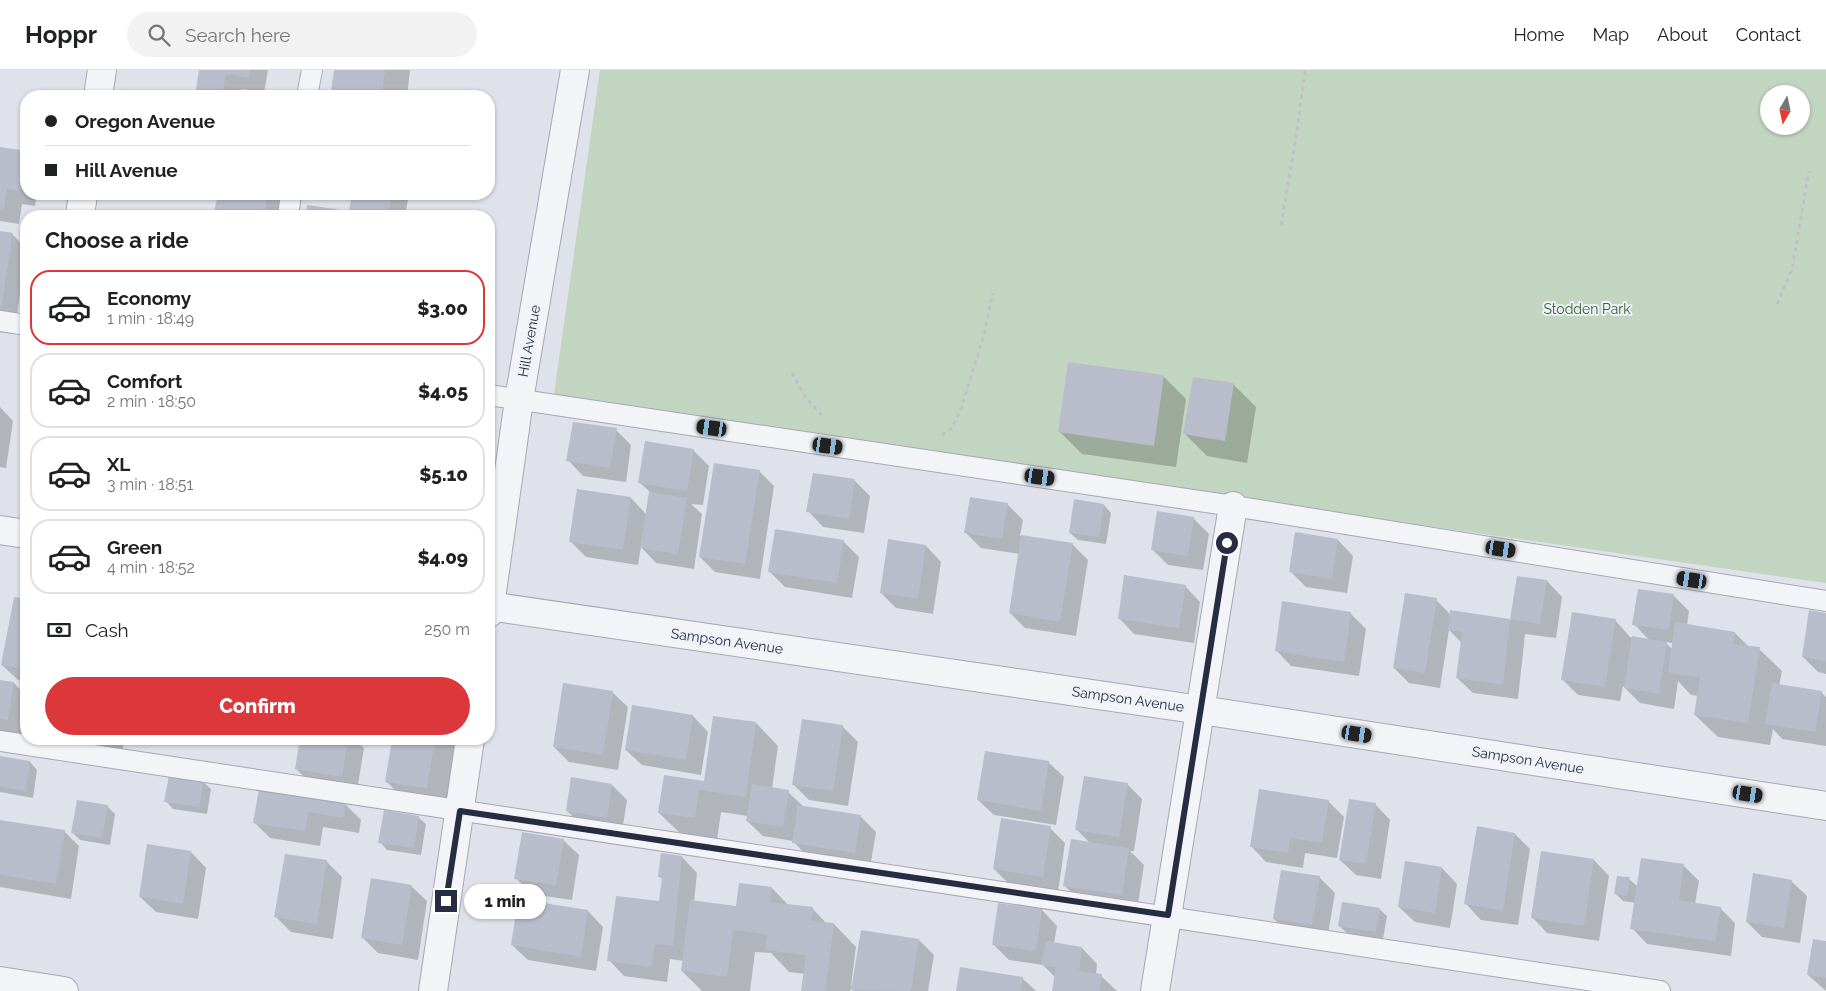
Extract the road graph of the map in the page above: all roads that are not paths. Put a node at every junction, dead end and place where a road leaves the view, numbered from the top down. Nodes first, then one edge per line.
1 (102, 70) edge
2 (312, 70) edge
3 (575, 70) edge
4 (99, 90) edge
5 (308, 90) edge
6 (0, 321) edge
7 (20, 323) edge
8 (495, 396) edge
9 (519, 400) junction
10 (1233, 506) junction
11 (0, 530) edge
12 (20, 533) edge
13 (495, 566) edge
14 (1826, 602) edge
15 (495, 609) edge
16 (1201, 710) junction
17 (0, 741) edge
18 (20, 744) edge
19 (26, 745) edge
20 (469, 745) edge
21 (1826, 806) edge
22 (460, 811) junction
23 (1168, 915) junction
24 (0, 981) edge
25 (64, 991) edge
26 (433, 991) edge
27 (1156, 991) edge
28 (1660, 991) edge

1 - 4 street
2 - 5 lane
3 - 9 street, Hill Avenue
6 - 7 lane
8 - 9 lane
9 - 10 lane
9 - 13 street, Hill Avenue
10 - 14 lane
10 - 16 street
11 - 12 street
15 - 16 street, Sampson Avenue
16 - 21 street, Sampson Avenue
16 - 23 street
17 - 18 lane
19 - 22 lane
20 - 22 street
22 - 23 lane
22 - 26 street
23 - 27 street
23 - 28 lane
24 - 25 street

